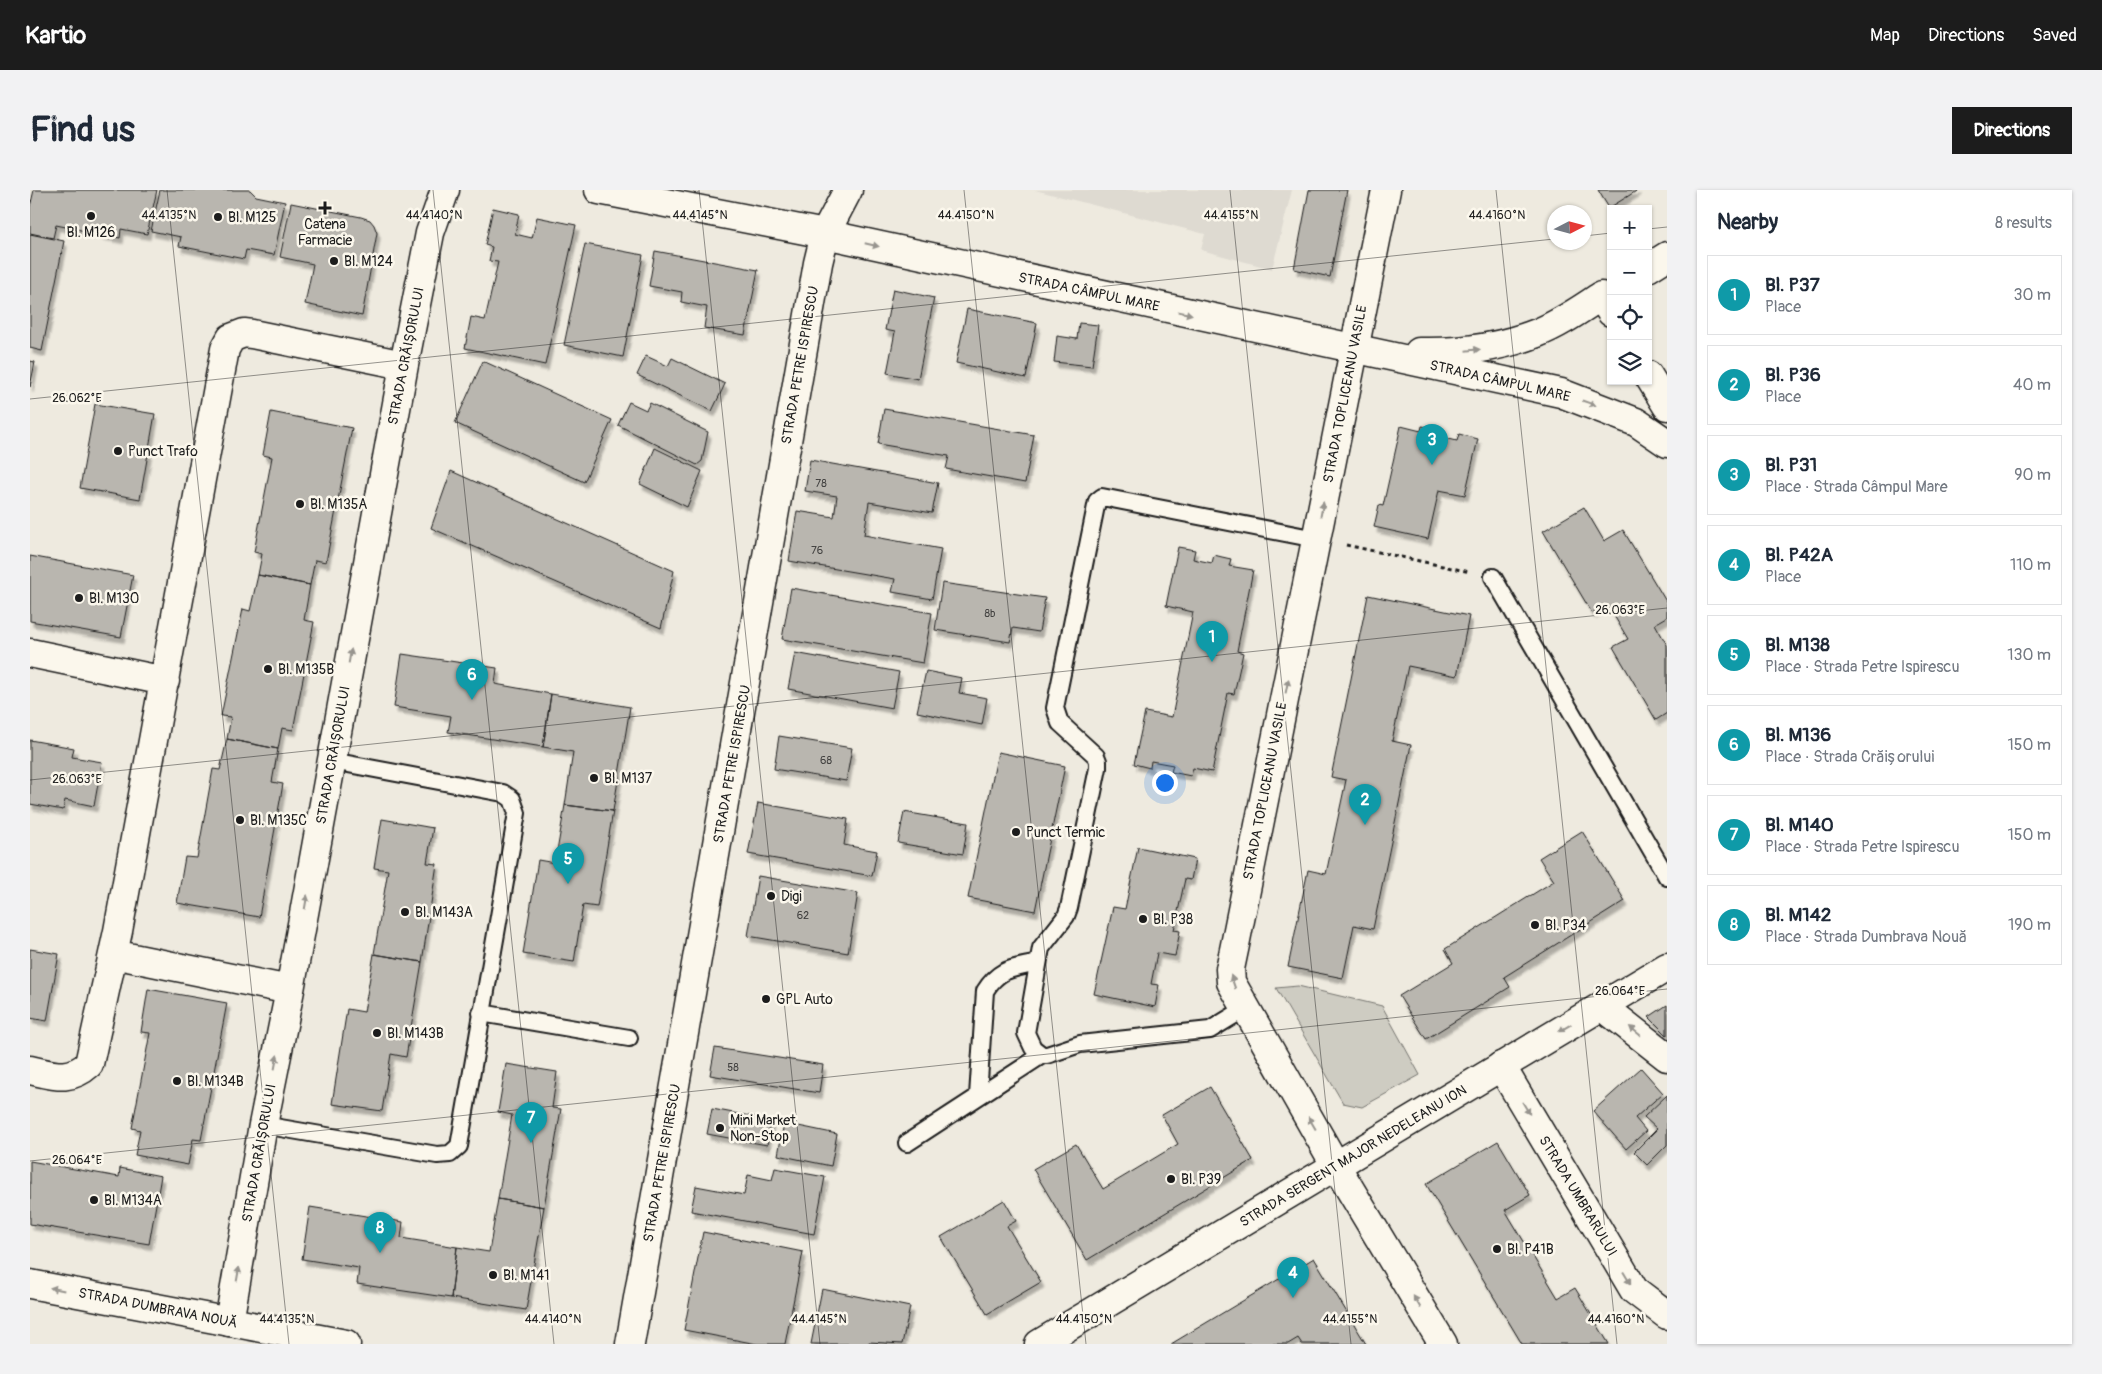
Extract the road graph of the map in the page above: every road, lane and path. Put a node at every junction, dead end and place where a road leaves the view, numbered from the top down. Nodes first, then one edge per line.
1 (445, 190) edge
2 (599, 190) edge
3 (848, 190) edge
4 (1386, 190) edge
5 (824, 234) junction
6 (1667, 256) edge
7 (1652, 265) edge
8 (1607, 300) edge
9 (1354, 350) junction
10 (404, 365) junction
11 (1652, 382) edge
12 (1667, 406) edge
13 (1667, 443) edge
14 (1316, 539) junction
15 (1493, 577) joint
16 (30, 653) edge
17 (165, 681) junction
18 (332, 761) junction
19 (1667, 877) edge
20 (113, 954) junction
21 (1038, 963) junction
22 (1667, 967) edge
23 (290, 990) junction
24 (1602, 1006) junction
25 (1246, 1008) junction
26 (481, 1012) junction
27 (630, 1038) dead end
28 (1042, 1054) junction
29 (1667, 1057) edge
30 (1501, 1066) junction
31 (30, 1070) edge
32 (978, 1096) junction
33 (263, 1125) junction
34 (907, 1143) dead end
35 (1336, 1166) junction
36 (30, 1284) edge
37 (1667, 1315) edge
38 (229, 1322) junction
39 (1055, 1340) edge
40 (346, 1344) edge
41 (630, 1344) edge
42 (1442, 1344) edge

1 - 10 street, STRADA CRĂIȘORULUI
2 - 5 street, STRADA CÂMPUL MARE
3 - 5 street, STRADA PETRE ISPIRESCU
4 - 9 street, STRADA TOPLICEANU VASILE
5 -> 9 street, STRADA CÂMPUL MARE
5 - 41 street, STRADA PETRE ISPIRESCU
6 - 7 street
9 -> 8 street, STRADA CÂMPUL MARE
9 -> 13 street, STRADA CÂMPUL MARE
14 -> 9 street, STRADA TOPLICEANU VASILE
10 - 17 street
18 -> 10 street, STRADA CRĂIȘORULUI
11 - 12 street
14 - 15 path
14 - 21 lane
25 -> 14 street, STRADA TOPLICEANU VASILE
15 - 19 lane
16 - 17 street
17 - 20 street
23 -> 18 street, STRADA CRĂIȘORULUI
18 - 26 lane
20 - 23 street
20 - 31 street
21 - 28 lane
21 - 32 lane
22 - 24 street, STRADA SERGENT MAJOR NEDELEANU ION
33 -> 23 street, STRADA CRĂIȘORULUI
29 -> 24 street
24 -> 30 street, STRADA SERGENT MAJOR NEDELEANU ION
25 - 28 lane
35 -> 25 street, STRADA TOPLICEANU VASILE
26 - 27 lane
26 - 33 lane
28 - 32 lane
30 - 35 street, STRADA SERGENT MAJOR NEDELEANU ION
30 -> 37 street, STRADA UMBRARULUI
32 - 34 lane
38 -> 33 street, STRADA CRĂIȘORULUI
35 - 39 street, STRADA SERGENT MAJOR NEDELEANU ION
42 -> 35 street, STRADA TOPLICEANU VASILE
38 -> 36 street, STRADA DUMBRAVA NOUĂ
38 - 40 street, STRADA DUMBRAVA NOUĂ

